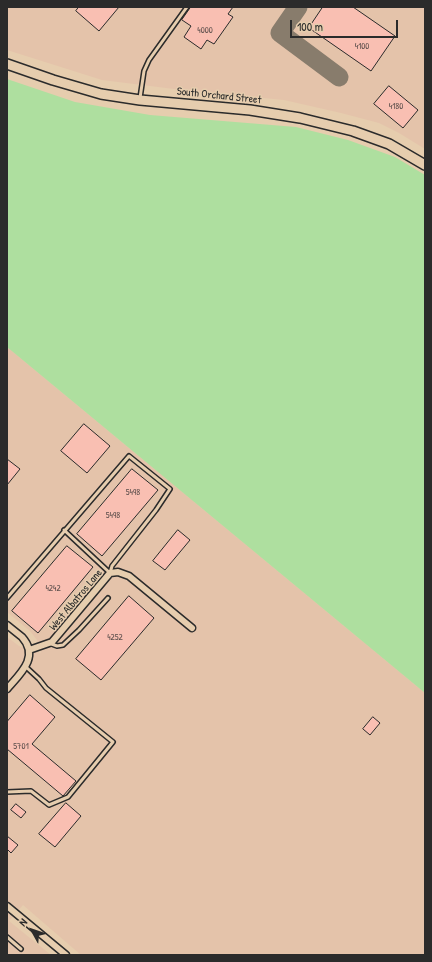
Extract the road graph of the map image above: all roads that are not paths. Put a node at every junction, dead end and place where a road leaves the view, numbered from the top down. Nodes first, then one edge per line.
1 (187, 7) edge
2 (7, 64) edge
3 (140, 100) junction
4 (425, 165) edge
5 (64, 530) junction
6 (110, 574) junction
7 (7, 598) edge
8 (108, 598) dead end
9 (7, 625) edge
10 (192, 628) dead end
11 (49, 644) junction
12 (29, 650) junction
13 (26, 667) junction
14 (7, 689) edge
15 (7, 792) edge
16 (7, 906) edge
17 (7, 937) edge
18 (22, 949) dead end
19 (66, 955) edge

1 - 3 lane
2 - 3 main road, South Orchard Street
3 - 4 main road, South Orchard Street
5 - 6 lane
5 - 6 lane
5 - 7 lane
6 - 10 street, West Albatros Lane
6 - 11 street, West Albatros Lane
8 - 11 lane
9 - 12 street
11 - 12 street, West Albatros Lane
12 - 13 street
13 - 14 street
13 - 15 lane
16 - 19 street
17 - 18 lane

